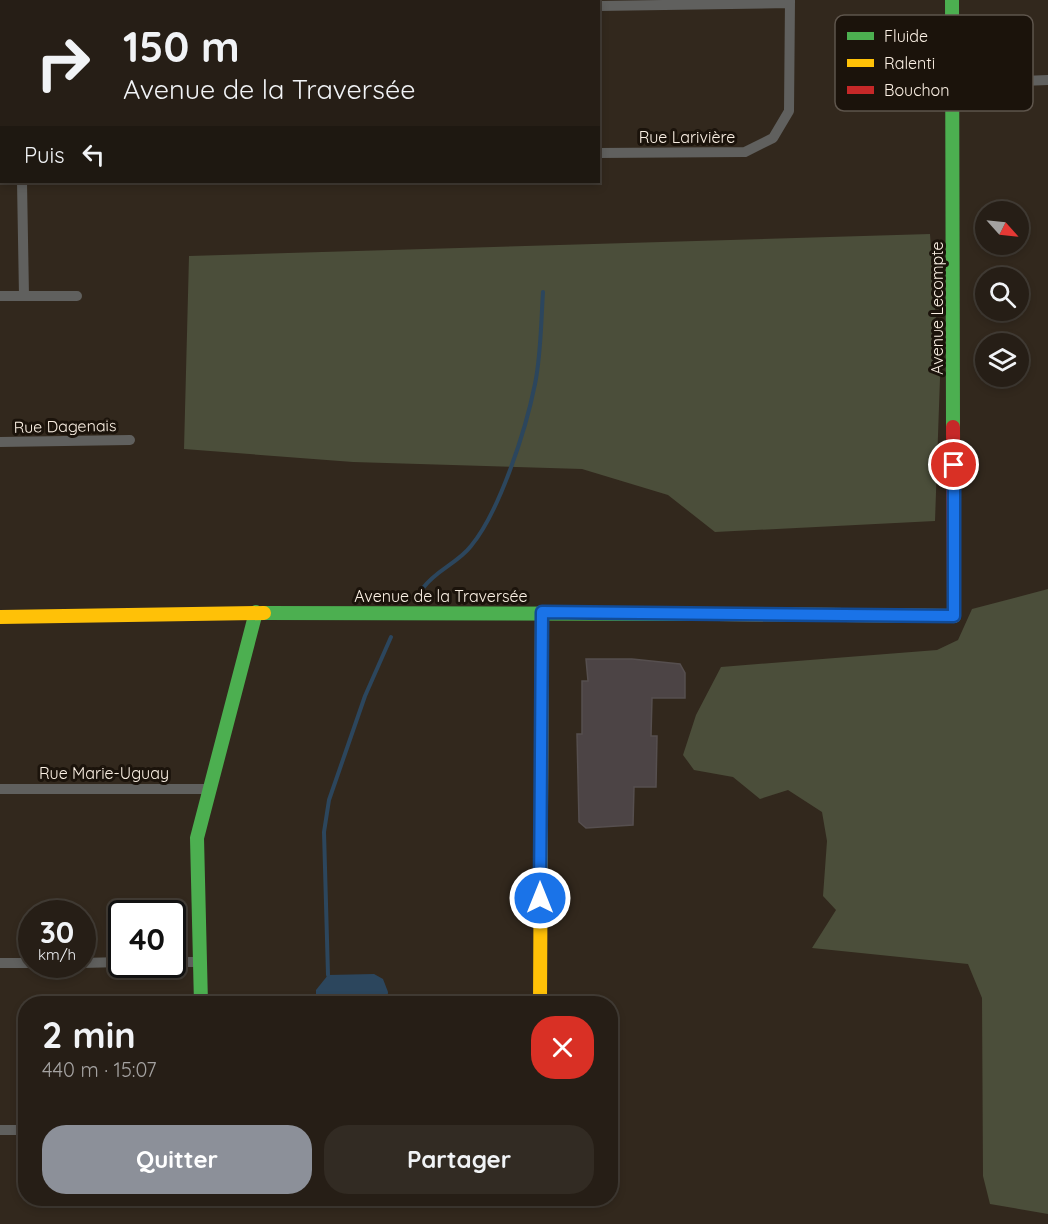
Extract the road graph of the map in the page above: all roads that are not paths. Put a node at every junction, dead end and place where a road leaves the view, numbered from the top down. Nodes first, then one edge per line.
1 (952, 0) edge
2 (790, 1) edge
3 (600, 6) edge
4 (952, 15) edge
5 (1048, 80) edge
6 (1033, 81) edge
7 (953, 111) edge
8 (600, 153) edge
9 (22, 183) edge
10 (0, 296) edge
11 (24, 296) junction
12 (77, 296) dead end
13 (129, 440) dead end
14 (0, 442) edge
15 (256, 612) junction
16 (542, 612) junction
17 (954, 616) joint
18 (0, 617) edge
19 (0, 789) edge
20 (208, 789) junction
21 (186, 962) edge
22 (201, 962) junction
23 (0, 963) edge
24 (18, 963) edge
25 (201, 996) edge
26 (540, 996) edge
27 (0, 1130) edge
28 (18, 1130) edge

1 - 4 street, Avenue Lecompte
2 - 3 street
2 - 8 street, Rue Larivière
5 - 6 street
7 - 17 street, Avenue Lecompte
9 - 11 street
10 - 11 street
11 - 12 street
13 - 14 street, Rue Dagenais
15 - 16 street, Avenue de la Traversée
15 - 18 street, Avenue de la Traversée
15 - 20 street
16 - 17 street, Avenue de la Traversée
16 - 26 street
19 - 20 street, Rue Marie-Uguay
20 - 22 street
21 - 22 street
22 - 25 street
23 - 24 street
27 - 28 street

